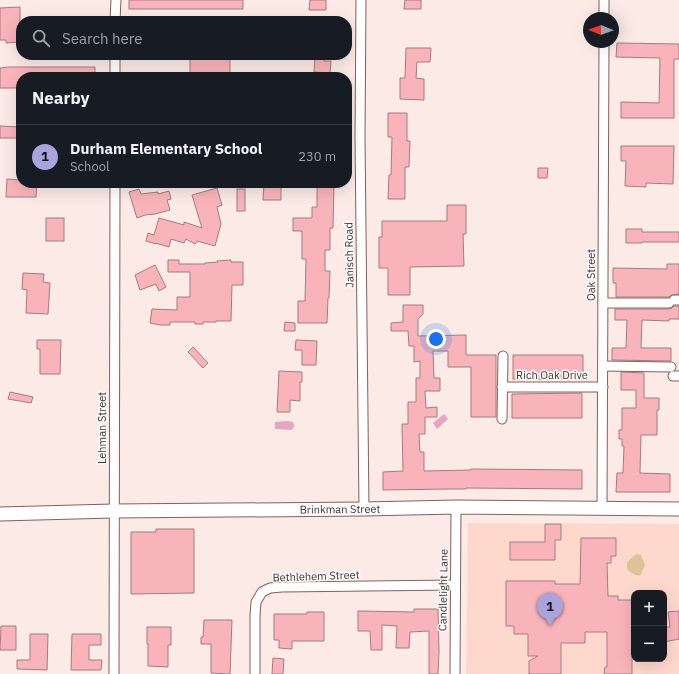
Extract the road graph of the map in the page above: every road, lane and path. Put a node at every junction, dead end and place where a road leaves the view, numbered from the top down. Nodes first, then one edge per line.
1 (116, 0) edge
2 (361, 0) edge
3 (604, 0) edge
4 (604, 12) edge
5 (115, 16) edge
6 (604, 48) edge
7 (115, 60) edge
8 (115, 72) edge
9 (114, 188) edge
10 (674, 301) edge
11 (603, 302) junction
12 (503, 356) dead end
13 (603, 366) junction
14 (674, 373) edge
15 (502, 387) junction
16 (603, 387) junction
17 (502, 419) dead end
18 (456, 507) junction
19 (602, 508) junction
20 (364, 509) junction
21 (679, 509) edge
22 (113, 511) junction
23 (0, 514) edge
24 (455, 584) junction
25 (114, 674) edge
26 (255, 674) edge
27 (455, 674) edge

1 - 5 street
2 - 20 street, Janisch Road
3 - 4 street
6 - 11 street, Oak Street
7 - 8 street
9 - 22 street, Lehman Street
10 - 11 street
11 - 13 street, Oak Street
12 - 15 street
13 - 14 street
13 - 16 street, Oak Street
15 - 16 street, Rich Oak Drive
15 - 17 street
16 - 19 street, Oak Street
18 - 19 street, Brinkman Street
18 - 20 street, Brinkman Street
18 - 24 street, Candlelight Lane
19 - 21 street, Brinkman Street
20 - 22 street, Brinkman Street
22 - 23 street, Brinkman Street
22 - 25 street, Lehman Street
24 - 26 street, Bethlehem Street
24 - 27 street, Candlelight Lane

